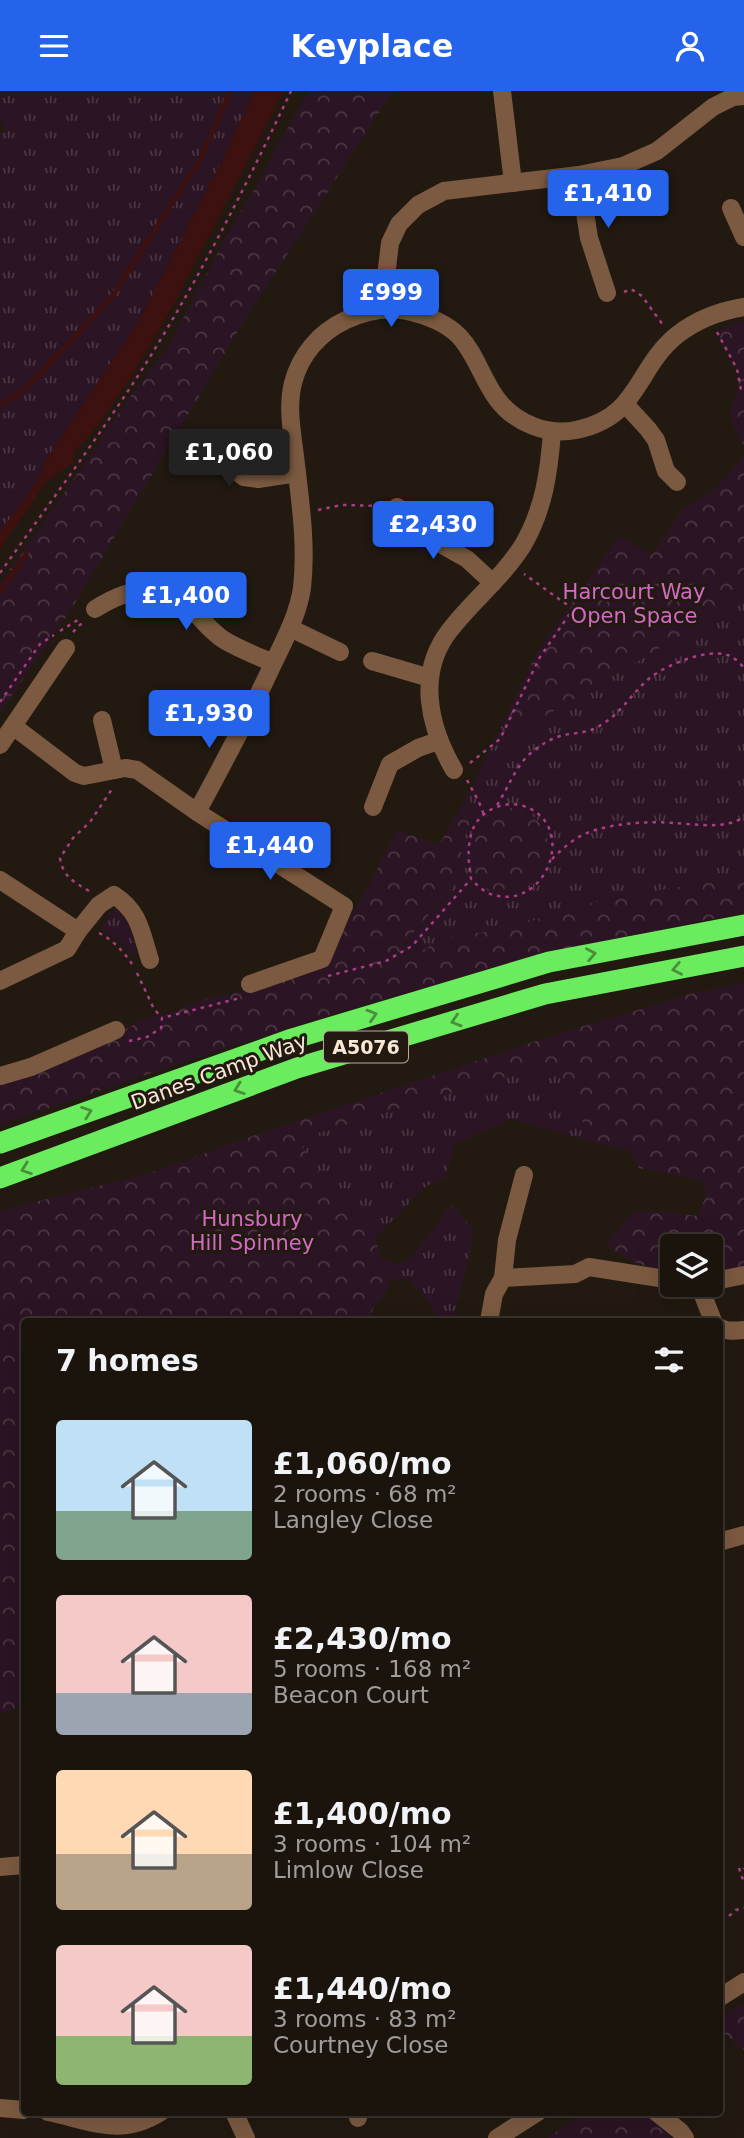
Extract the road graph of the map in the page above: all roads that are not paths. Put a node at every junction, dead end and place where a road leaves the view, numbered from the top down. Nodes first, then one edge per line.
1 (502, 91) edge
2 (744, 96) edge
3 (579, 175) junction
4 (513, 183) junction
5 (731, 208) dead end
6 (744, 237) edge
7 (607, 293) road end
8 (744, 307) edge
9 (388, 309) junction
10 (625, 404) junction
11 (552, 432) junction
12 (191, 445) dead end
13 (296, 473) junction
14 (677, 482) dead end
15 (397, 507) road end
16 (494, 583) junction
17 (95, 610) dead end
18 (290, 628) junction
19 (66, 648) dead end
20 (340, 652) dead end
21 (372, 661) dead end
22 (273, 663) junction
23 (430, 678) junction
24 (102, 720) dead end
25 (13, 726) junction
26 (438, 741) junction
27 (0, 745) edge
28 (119, 769) junction
29 (457, 771) road end
30 (373, 807) dead end
31 (197, 812) junction
32 (0, 880) edge
33 (744, 925) edge
34 (81, 928) junction
35 (744, 956) edge
36 (150, 960) dead end
37 (0, 981) edge
38 (245, 991) road end
39 (118, 1037) road end
40 (0, 1076) edge
41 (0, 1143) edge
42 (524, 1175) dead end
43 (0, 1178) edge
44 (744, 1275) edge
45 (503, 1278) junction
46 (660, 1278) edge
47 (723, 1279) edge
48 (704, 1297) edge
49 (490, 1318) edge
50 (712, 1318) edge
51 (723, 1330) edge
52 (744, 1330) edge
53 (744, 1535) edge
54 (723, 1541) edge
55 (21, 1865) edge
56 (0, 1867) edge
57 (744, 1982) edge
58 (723, 1995) edge
59 (0, 2108) edge
60 (21, 2109) edge
61 (61, 2116) edge
62 (157, 2116) edge
63 (236, 2116) edge
64 (532, 2116) edge
65 (661, 2116) edge
66 (117, 2134) edge
67 (246, 2138) edge
68 (497, 2138) edge
69 (685, 2138) edge

1 - 4 street
2 - 3 street
3 - 4 street
3 - 7 street
4 - 9 street
5 - 6 street
8 - 10 street
9 - 11 street
9 - 13 street
10 - 11 street
10 - 14 street
11 - 16 street
12 - 13 street
13 - 18 street
15 - 16 street
16 - 23 street
17 - 22 street
18 - 20 street
18 - 22 street
19 - 25 street
21 - 23 street
22 - 31 street
23 - 26 street
24 - 28 street
25 - 27 street
25 - 28 street
26 - 29 street
26 - 30 street
28 - 31 street
31 - 38 street
32 - 34 street
41 -> 33 highway, Danes Camp Way / A5076
34 - 36 street
34 - 37 street
35 -> 43 highway, Danes Camp Way / A5076
39 - 40 street
42 - 45 street
44 - 47 street
45 - 46 street
45 - 49 street
48 - 50 street
51 - 52 street
53 - 54 street
55 - 56 street
57 - 58 street
59 - 60 street
61 - 66 street
62 - 66 street
63 - 67 street
64 - 68 street
65 - 69 street

